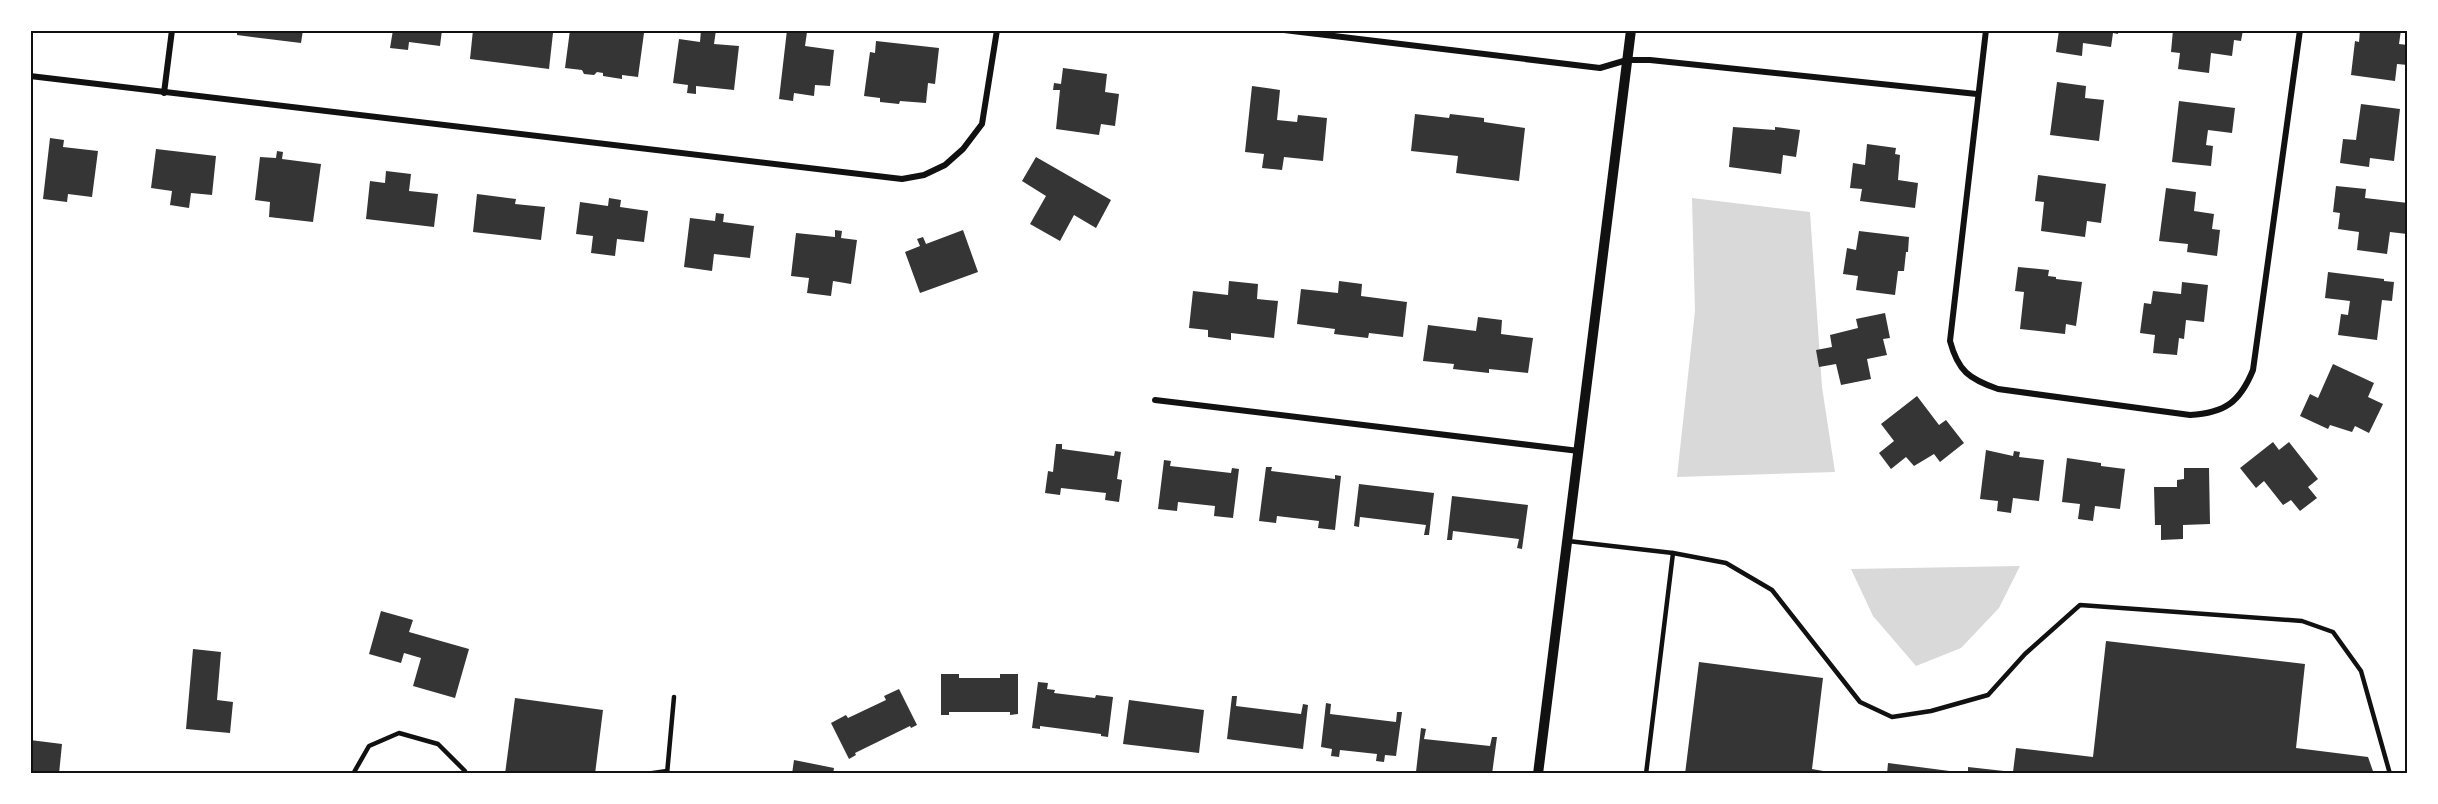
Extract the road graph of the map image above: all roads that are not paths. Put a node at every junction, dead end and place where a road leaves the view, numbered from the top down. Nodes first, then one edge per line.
1 (172, 30) edge
2 (997, 30) edge
3 (1284, 30) edge
4 (1631, 30) edge
5 (1986, 30) edge
6 (2300, 30) edge
7 (1627, 60) junction
8 (30, 76) edge
9 (164, 93) junction
10 (1977, 94) junction
11 (1155, 400) dead end
12 (1579, 451) junction
13 (1568, 541) junction
14 (1673, 553) junction
15 (674, 697) dead end
16 (667, 772) edge
17 (353, 774) edge
18 (464, 774) edge
19 (646, 774) edge
20 (1539, 774) edge
21 (1646, 774) edge
22 (2390, 774) edge

1 - 9 street
2 - 9 street
3 - 7 street
4 - 7 street
5 - 10 street
6 - 10 street
7 - 10 street
7 - 12 street
8 - 9 street
11 - 12 street
12 - 13 street
13 - 14 lane
13 - 20 street
14 - 21 lane
14 - 22 lane
15 - 16 lane
16 - 19 lane
17 - 18 lane

